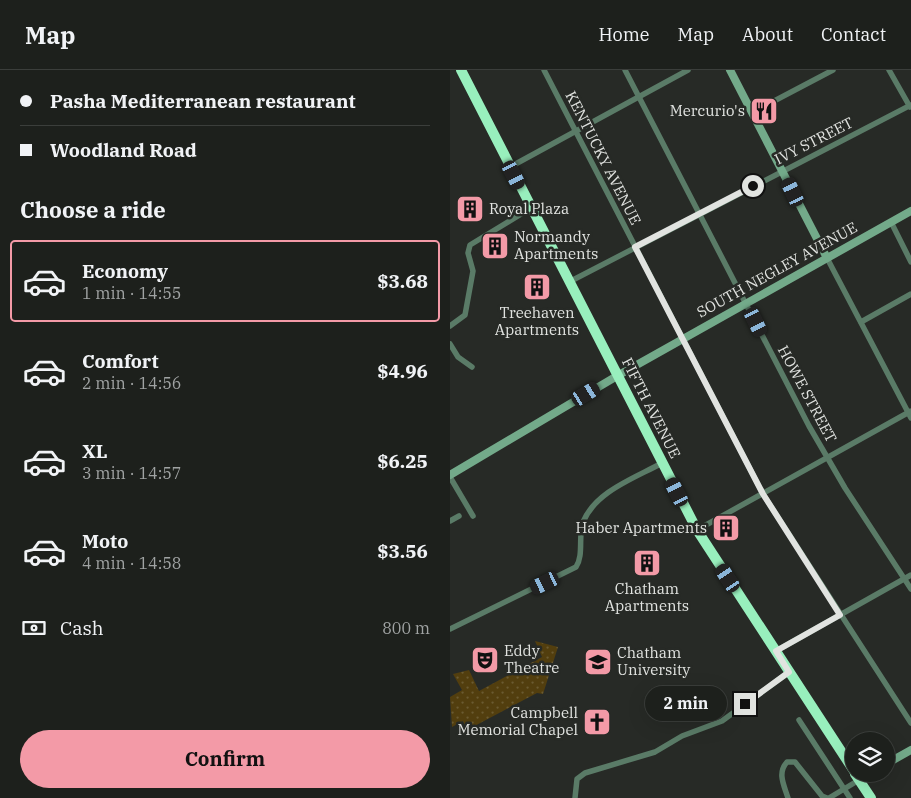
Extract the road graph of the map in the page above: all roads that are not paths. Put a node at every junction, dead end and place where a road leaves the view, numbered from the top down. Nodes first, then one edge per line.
1 (460, 70) edge
2 (544, 70) edge
3 (625, 70) edge
4 (688, 70) edge
5 (730, 70) edge
6 (833, 70) edge
7 (889, 70) edge
8 (640, 97) junction
9 (910, 106) edge
10 (753, 112) junction
11 (576, 132) junction
12 (510, 167) junction
13 (783, 171) junction
14 (531, 208) junction
15 (911, 211) edge
16 (700, 214) junction
17 (891, 222) junction
18 (635, 247) junction
19 (827, 258) junction
20 (911, 262) edge
21 (569, 282) junction
22 (911, 294) edge
23 (747, 303) junction
24 (861, 322) junction
25 (450, 326) edge
26 (683, 339) junction
27 (450, 344) edge
28 (472, 367) dead end
29 (617, 376) junction
30 (910, 414) edge
31 (826, 458) junction
32 (662, 463) junction
33 (450, 476) edge
34 (763, 494) junction
35 (459, 516) dead end
36 (473, 516) dead end
37 (450, 521) edge
38 (697, 530) junction
39 (911, 575) edge
40 (904, 579) junction
41 (911, 589) edge
42 (840, 615) junction
43 (450, 629) edge
44 (776, 651) junction
45 (789, 672) junction
46 (799, 720) dead end
47 (911, 723) edge
48 (911, 750) edge
49 (845, 758) edge
50 (895, 759) edge
51 (850, 782) edge
52 (861, 782) edge
53 (844, 789) junction
54 (575, 798) edge
55 (788, 798) edge
56 (828, 798) edge
57 (850, 798) edge
58 (871, 798) edge

1 - 12 highway, FIFTH AVENUE
2 - 11 street, KENTUCKY AVENUE
3 - 8 street, HOWE STREET
4 - 8 street
5 - 10 street
6 - 10 street
7 - 9 street
8 - 11 street
8 - 16 street, HOWE STREET
9 - 13 street, IVY STREET
10 - 13 street
11 - 12 street
11 - 18 street, KENTUCKY AVENUE
12 - 14 highway, FIFTH AVENUE
13 - 16 street, IVY STREET
13 - 19 street
14 - 21 highway, FIFTH AVENUE
14 - 25 street
15 - 17 street, SOUTH NEGLEY AVENUE
16 - 18 street, IVY STREET
16 - 23 street, HOWE STREET
17 - 19 street, SOUTH NEGLEY AVENUE
17 - 20 street
18 - 21 street, IVY STREET
18 - 26 street, KENTUCKY AVENUE
19 - 23 street, SOUTH NEGLEY AVENUE
19 - 24 street
21 - 29 highway, FIFTH AVENUE
22 - 24 street
23 - 26 street, SOUTH NEGLEY AVENUE
23 - 31 street, HOWE STREET
24 - 30 street
26 - 29 street, SOUTH NEGLEY AVENUE
26 - 34 street, KENTUCKY AVENUE
27 - 28 street
29 - 32 highway, FIFTH AVENUE
29 - 33 street, SOUTH NEGLEY AVENUE
30 - 31 street
31 - 34 street
31 - 40 street, HOWE STREET
32 - 38 highway, FIFTH AVENUE
32 - 43 street
33 - 36 street
34 - 38 street
34 - 42 street, KENTUCKY AVENUE
35 - 37 street
38 - 44 highway, FIFTH AVENUE
39 - 40 street
40 - 41 street, HOWE STREET
40 - 42 street
42 - 44 street
42 - 47 street, KENTUCKY AVENUE
44 - 45 highway, FIFTH AVENUE
45 - 49 highway, FIFTH AVENUE
45 - 54 street
46 - 53 street
48 - 50 street
51 - 53 street
52 - 58 highway, FIFTH AVENUE
53 - 56 street
53 - 57 street
55 - 56 street

